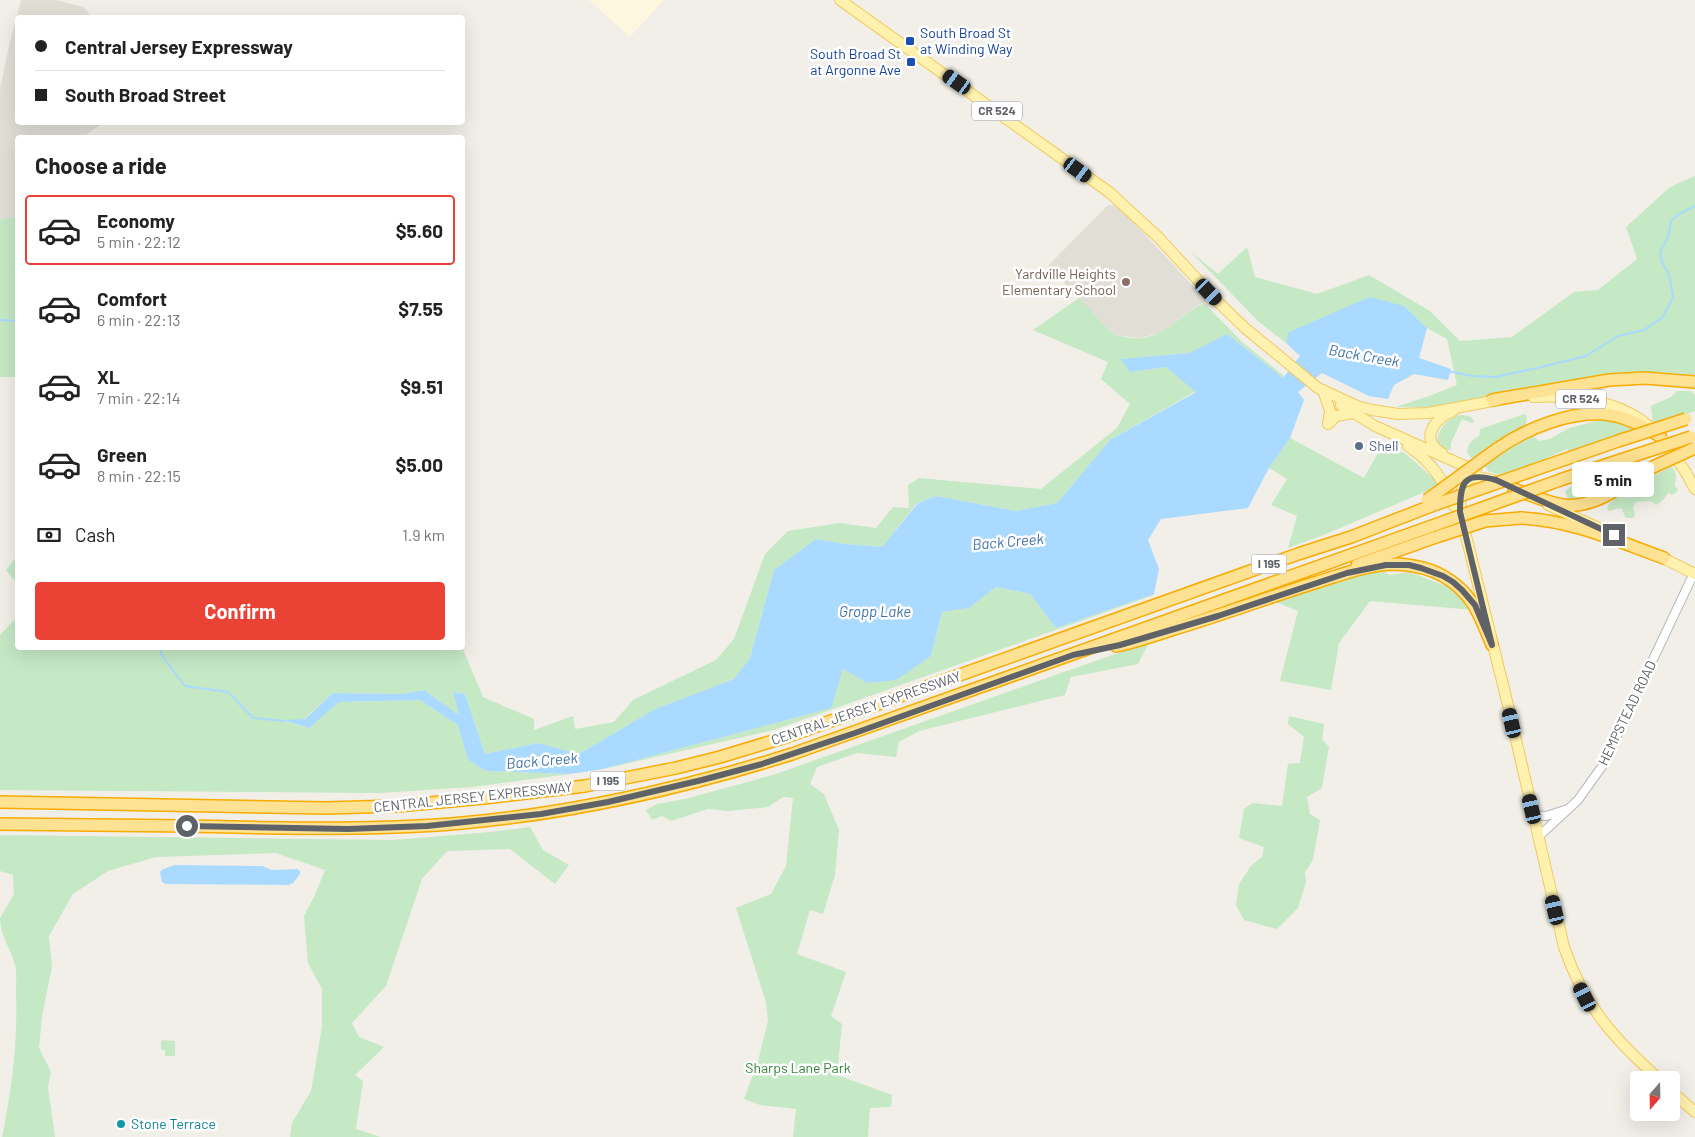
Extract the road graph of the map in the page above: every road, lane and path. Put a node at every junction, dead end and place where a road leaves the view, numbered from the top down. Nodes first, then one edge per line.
1 (831, 0) edge
2 (840, 0) edge
3 (869, 22) junction
4 (1695, 382) edge
5 (1320, 389) junction
6 (1492, 400) junction
7 (1470, 404) junction
8 (1354, 413) junction
9 (1690, 418) edge
10 (1375, 426) junction
11 (1660, 436) junction
12 (1694, 440) edge
13 (1449, 459) junction
14 (1496, 480) junction
15 (1514, 489) junction
16 (1695, 489) edge
17 (1429, 503) junction
18 (1467, 538) junction
19 (1664, 558) junction
20 (1695, 573) edge
21 (1299, 588) junction
22 (1492, 645) junction
23 (1073, 655) junction
24 (0, 802) edge
25 (1570, 808) junction
26 (1533, 815) junction
27 (0, 824) edge
28 (1538, 837) junction
29 (1650, 1071) edge
30 (1680, 1099) edge
31 (1695, 1112) edge

1 - 3 main road, CR 524
2 - 3 main road, CR 524
3 - 5 main road, CR 524
4 - 6 highway
5 - 7 main road, CR 524
5 - 8 main road, CR 524
5 - 8 main road
6 - 7 main road, CR 524
6 - 11 main road, CR 524
7 - 13 main road
8 - 10 main road, CR 524
9 - 17 highway, bridge
10 - 13 main road, CR 524
10 - 18 main road
11 - 16 main road, CR 524
11 - 17 highway, bridge
12 - 15 highway, bridge
12 - 23 highway, CENTRAL JERSEY EXPRESSWAY / I 195, bridge
13 - 14 main road, CR 524
14 - 15 main road, CR 524
14 - 18 main road
15 - 19 main road, CR 524
17 - 24 highway, CENTRAL JERSEY EXPRESSWAY / I 195
18 - 22 main road
19 - 20 main road, CR 524
19 - 21 highway, bridge
20 - 25 street, HEMPSTEAD ROAD
21 - 22 highway
21 - 23 highway
22 - 26 main road
23 - 27 highway, CENTRAL JERSEY EXPRESSWAY / I 195
25 - 26 street
25 - 28 street, HEMPSTEAD ROAD
26 - 28 main road
28 - 29 main road
30 - 31 main road

